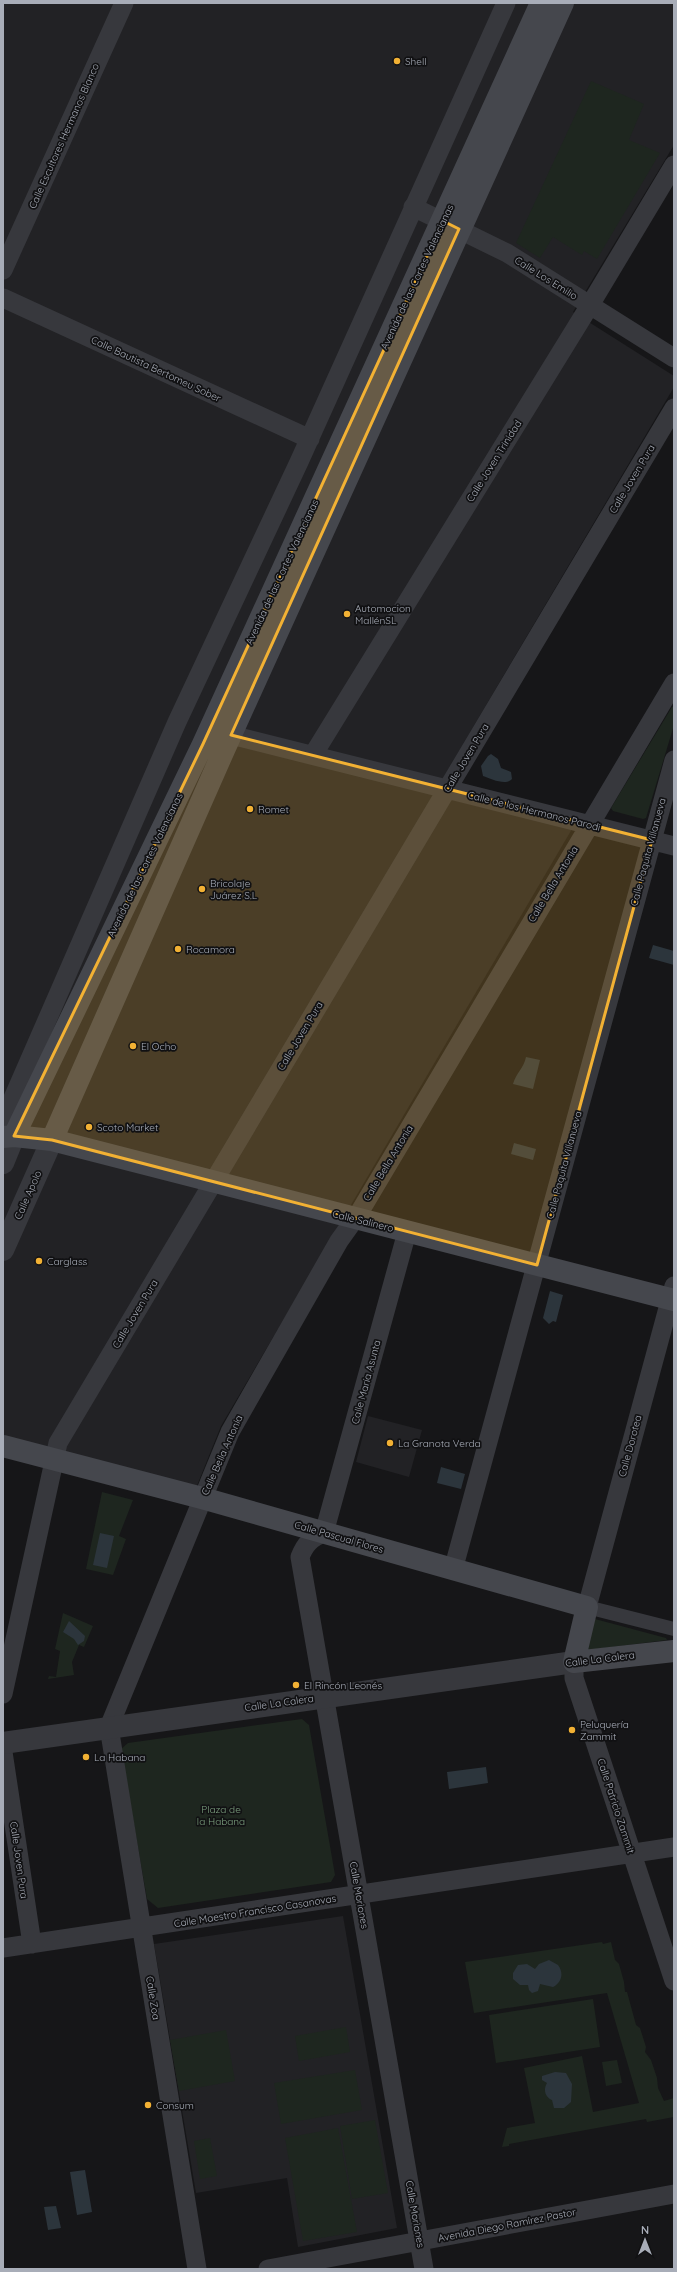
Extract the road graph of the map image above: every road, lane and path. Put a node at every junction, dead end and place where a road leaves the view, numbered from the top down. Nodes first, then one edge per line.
1 (124, 3) edge
2 (506, 3) edge
3 (541, 3) edge
4 (563, 3) edge
5 (674, 165) edge
6 (413, 207) junction
7 (451, 225) junction
8 (3, 270) edge
9 (3, 298) edge
10 (590, 305) junction
11 (674, 358) edge
12 (674, 408) edge
13 (310, 439) junction
14 (674, 683) edge
15 (231, 735) junction
16 (313, 755) junction
17 (674, 760) edge
18 (448, 789) junction
19 (589, 824) junction
20 (652, 840) junction
21 (674, 846) edge
22 (7, 1131) edge
23 (52, 1140) junction
24 (3, 1163) edge
25 (213, 1183) junction
26 (355, 1219) junction
27 (407, 1232) junction
28 (3, 1250) edge
29 (537, 1265) junction
30 (673, 1295) edge
31 (3, 1446) edge
32 (54, 1460) junction
33 (202, 1498) junction
34 (324, 1533) junction
35 (453, 1570) junction
36 (587, 1607) junction
37 (674, 1629) edge
38 (674, 1651) edge
39 (574, 1662) junction
40 (3, 1694) edge
41 (324, 1697) junction
42 (109, 1727) junction
43 (3, 1743) edge
44 (3, 1752) edge
45 (674, 1847) edge
46 (632, 1854) junction
47 (359, 1895) junction
48 (141, 1928) junction
49 (32, 1944) junction
50 (3, 1948) edge
51 (674, 1981) edge
52 (674, 2194) edge
53 (419, 2241) junction
54 (197, 2269) edge
55 (268, 2269) edge
56 (424, 2269) edge

1 - 8 street, Calle Escultores Hermanos Blanco
2 - 6 street
3 - 7 main road, Avenida de las Cortes Valencianas
4 - 7 main road, Avenida de las Cortes Valencianas
5 - 10 street, Calle Joven Trinidad
6 - 7 street, Calle Los Emilio
6 - 13 street
7 - 10 street, Calle Los Emilio
7 - 15 main road, Avenida de las Cortes Valencianas
7 - 22 main road, Avenida de las Cortes Valencianas
9 - 13 street, Calle Bautista Bertomeu Sober
10 - 11 street, Calle Los Emilio
10 - 16 street, Calle Joven Trinidad
12 - 18 street, Calle Joven Pura
13 - 22 street
14 - 19 street, Calle Bella Antonia
15 - 16 street, Calle de los Hermanos Parodi
15 - 23 main road, Avenida de las Cortes Valencianas
16 - 18 street, Calle de los Hermanos Parodi
17 - 20 street, Calle Paquita Villanueva
18 - 19 street, Calle de los Hermanos Parodi
18 - 25 street, Calle Joven Pura
19 - 20 street, Calle de los Hermanos Parodi
19 - 26 street, Calle Bella Antonia
20 - 21 street, Calle de los Hermanos Parodi
20 - 29 street, Calle Paquita Villanueva
22 - 23 main road, Calle Salinero
22 - 24 street
23 - 25 main road, Calle Salinero
23 - 28 street, Calle Apolo
25 - 26 main road, Calle Salinero
25 - 32 street, Calle Joven Pura
26 - 27 main road, Calle Salinero
26 - 33 street, Calle Bella Antonia
27 - 29 main road, Calle Salinero
27 - 34 street, Calle María Asunta
29 - 30 main road, Calle Salinero
29 - 35 street, Calle Paquita Villanueva
30 - 36 street, Calle Dorotea
31 - 32 main road, Calle Pascual Flores
32 - 33 main road, Calle Pascual Flores
32 - 40 street, Calle Joven Pura
33 - 34 main road, Calle Pascual Flores
33 - 42 street, Calle Bella Antonia
34 - 35 main road, Calle Pascual Flores
34 - 41 street, Calle Moriones
35 - 36 main road, Calle Pascual Flores
36 - 37 street, Calle Pascual Flores
36 - 39 main road, Calle Patricio Zammit
38 - 39 main road, Calle La Calera
39 - 41 street, Calle La Calera
39 - 46 street, Calle Patricio Zammit
41 - 42 street, Calle La Calera
41 - 47 street, Calle Moriones
42 - 43 street, Calle La Calera
42 - 48 street, Calle Zoa
44 - 49 street, Calle Joven Pura
45 - 46 street, Calle Maestro Francisco Casanovas
46 - 47 street, Calle Maestro Francisco Casanovas
46 - 51 street, Calle Patricio Zammit
47 - 48 street, Calle Maestro Francisco Casanovas
47 - 53 street, Calle Moriones
48 - 49 street, Calle Maestro Francisco Casanovas
48 - 54 street, Calle Zoa
49 - 50 street, Calle Maestro Francisco Casanovas
52 - 53 street, Avenida Diego Ramírez Pastor
53 - 55 street, Avenida Diego Ramírez Pastor
53 - 56 street, Calle Moriones

